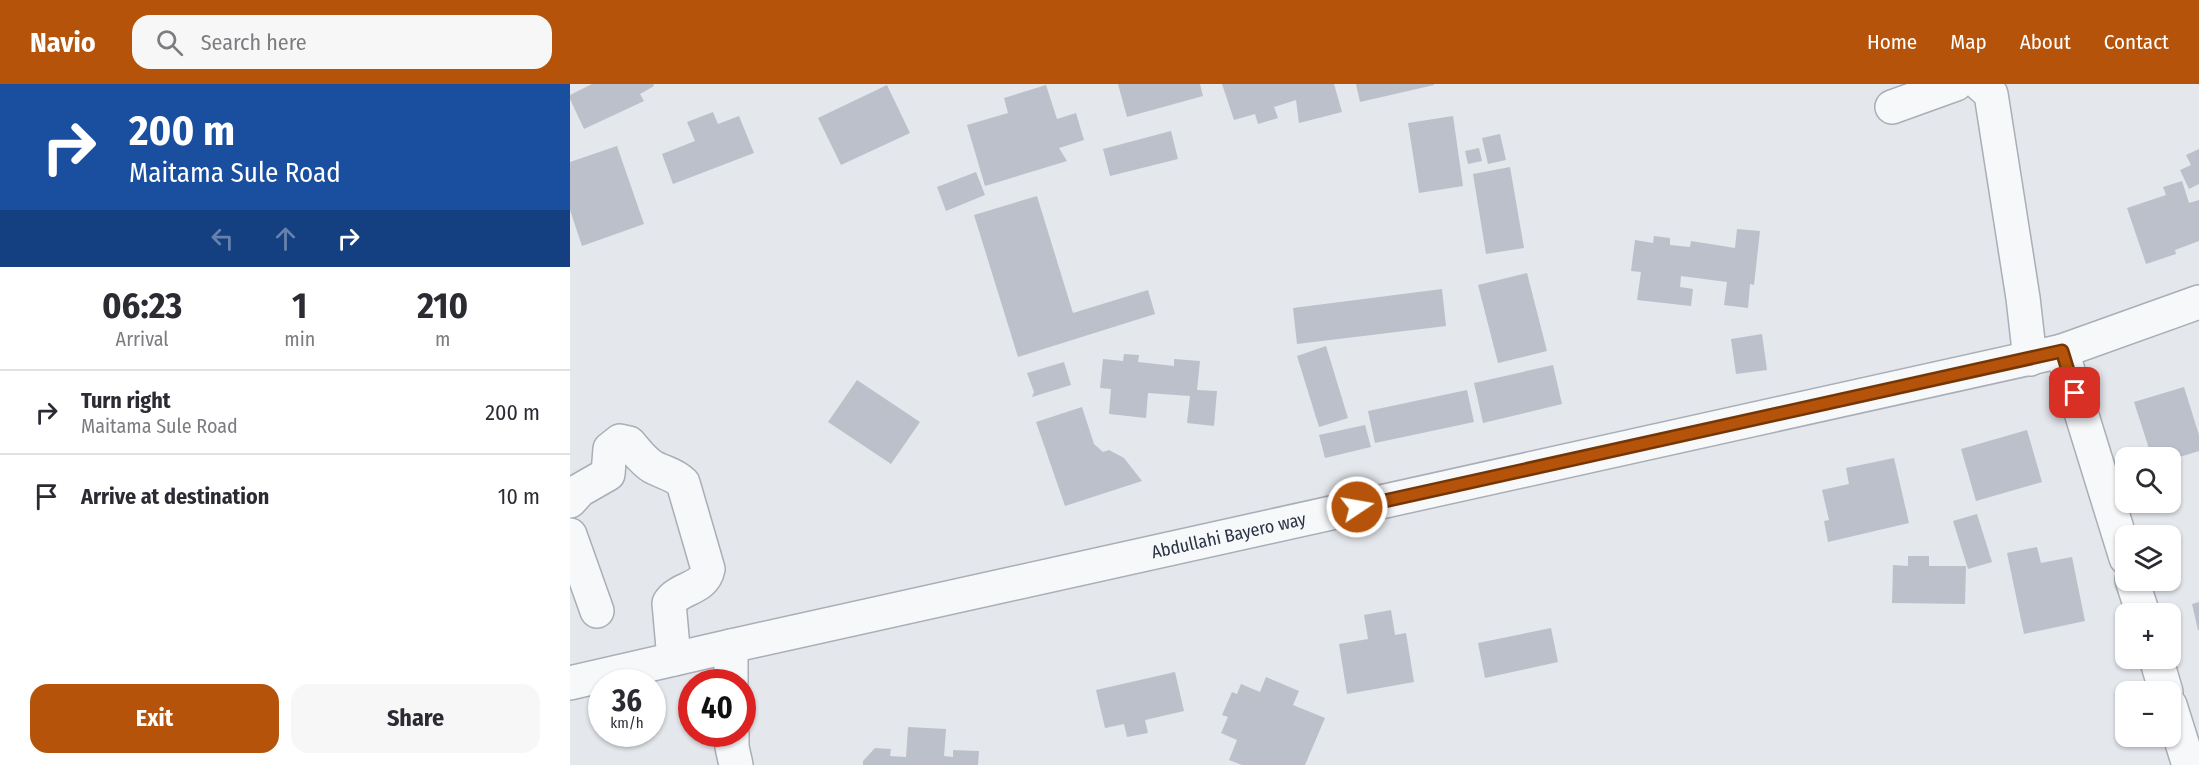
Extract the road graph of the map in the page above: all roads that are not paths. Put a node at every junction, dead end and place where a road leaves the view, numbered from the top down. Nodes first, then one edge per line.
1 (1956, 84) edge
2 (1980, 84) edge
3 (1892, 107) dead end
4 (2199, 302) edge
5 (2062, 351) junction
6 (2030, 358) junction
7 (570, 501) edge
8 (2116, 525) edge
9 (570, 535) edge
10 (597, 611) dead end
11 (731, 646) junction
12 (674, 659) junction
13 (731, 669) edge
14 (570, 683) edge
15 (2181, 740) edge
16 (732, 747) edge
17 (736, 765) edge
18 (2189, 765) edge

1 - 3 street
2 - 6 street
4 - 5 street, Abdullahi Bayero way
5 - 6 street, Abdullahi Bayero way
5 - 8 street
6 - 11 street, Abdullahi Bayero way
7 - 12 street
9 - 10 street
11 - 12 street, Abdullahi Bayero way
11 - 13 street
12 - 14 street, Abdullahi Bayero way
15 - 18 street
16 - 17 street

